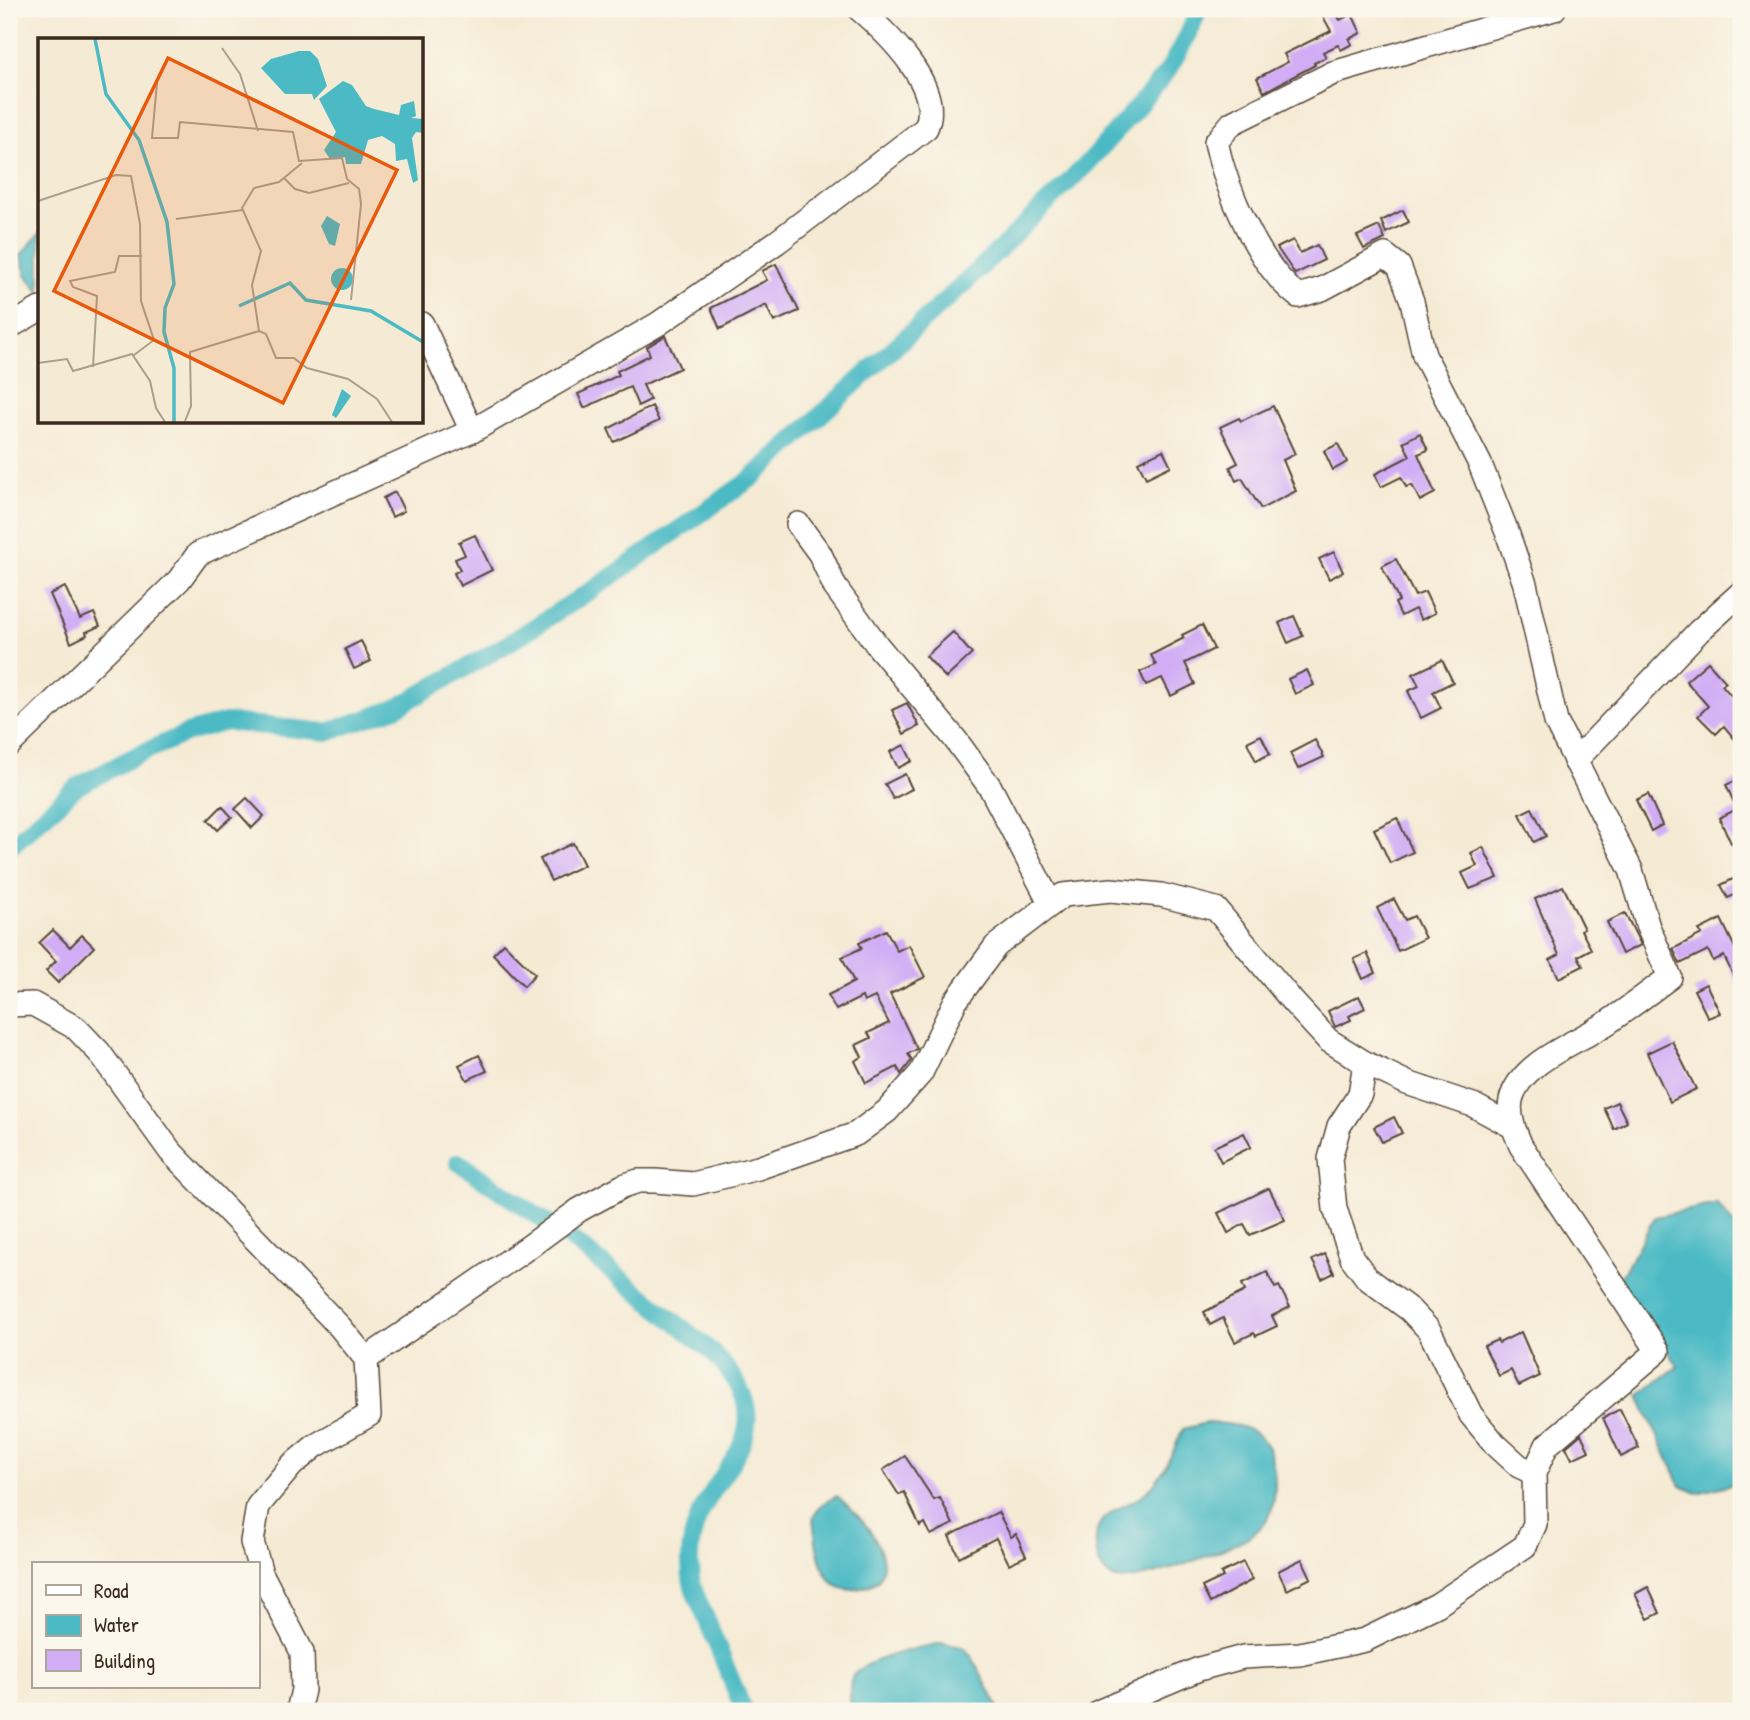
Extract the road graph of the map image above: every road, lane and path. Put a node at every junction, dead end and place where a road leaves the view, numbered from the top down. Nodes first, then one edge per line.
1 (859, 9) edge
2 (1554, 9) edge
3 (38, 310) edge
4 (9, 327) edge
5 (424, 328) edge
6 (472, 431) junction
7 (798, 524) dead end
8 (1741, 593) edge
9 (9, 745) edge
10 (1575, 761) junction
11 (1051, 904) junction
12 (9, 1005) edge
13 (1364, 1063) junction
14 (1512, 1126) junction
15 (366, 1359) junction
16 (1534, 1473) junction
17 (258, 1562) edge
18 (259, 1566) edge
19 (298, 1711) edge
20 (1100, 1711) edge

1 - 6 street
2 - 10 street
3 - 4 street
5 - 6 street
6 - 9 street
7 - 11 street
8 - 10 street
10 - 14 street
11 - 13 street
11 - 15 street
12 - 15 street
13 - 14 street
13 - 16 street
14 - 16 street
15 - 17 street
16 - 20 street
18 - 19 street

